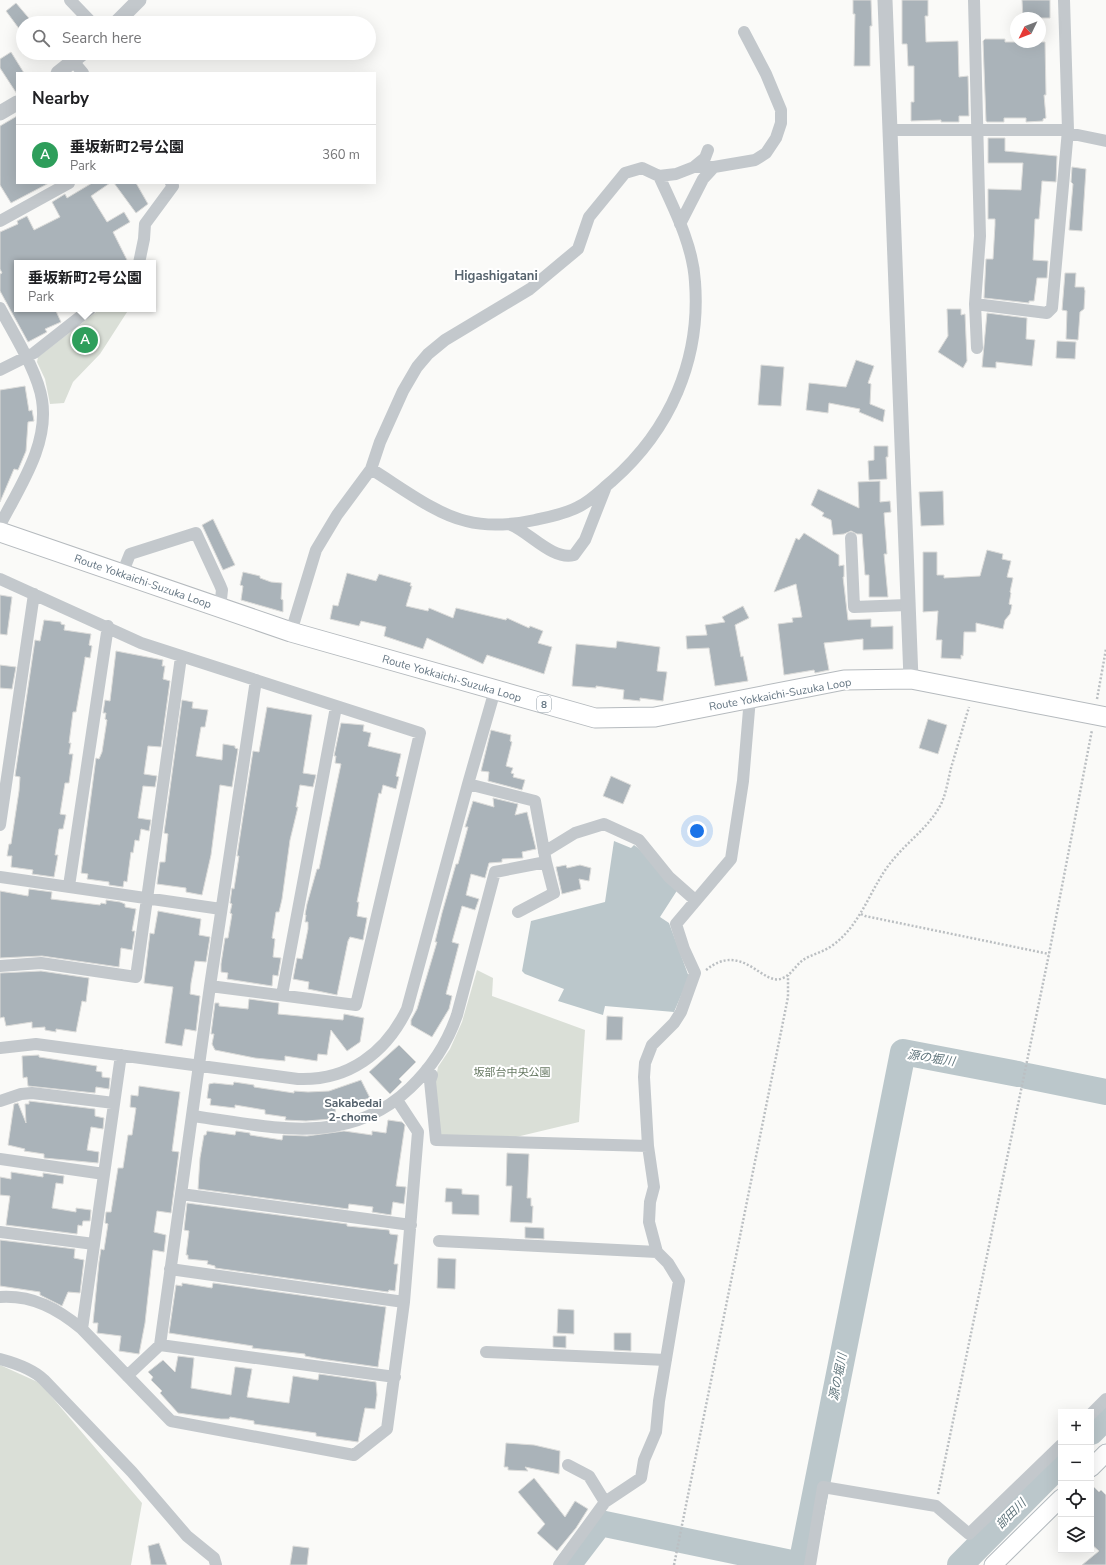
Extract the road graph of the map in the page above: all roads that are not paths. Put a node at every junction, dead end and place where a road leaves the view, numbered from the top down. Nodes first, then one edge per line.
1 (70, 0) edge
2 (139, 0) edge
3 (885, 0) edge
4 (974, 0) edge
5 (1064, 0) edge
6 (85, 16) edge
7 (123, 16) edge
8 (744, 32) dead end
9 (74, 60) edge
10 (79, 60) edge
11 (59, 72) edge
12 (83, 72) edge
13 (16, 104) edge
14 (0, 113) edge
15 (890, 130) junction
16 (978, 130) junction
17 (1068, 132) junction
18 (1106, 141) edge
19 (708, 150) dead end
20 (694, 167) junction
21 (714, 167) junction
22 (660, 176) junction
23 (67, 184) edge
24 (172, 184) edge
25 (0, 221) edge
26 (680, 224) junction
27 (140, 260) edge
28 (975, 304) junction
29 (0, 308) edge
30 (86, 312) edge
31 (977, 348) dead end
32 (25, 358) junction
33 (0, 370) edge
34 (371, 469) junction
35 (608, 485) junction
36 (0, 524) edge
37 (511, 524) junction
38 (0, 532) edge
39 (851, 538) dead end
40 (122, 574) junction
41 (0, 579) edge
42 (34, 594) junction
43 (907, 605) junction
44 (220, 608) junction
45 (108, 626) junction
46 (291, 632) junction
47 (181, 657) junction
48 (911, 679) junction
49 (256, 680) junction
50 (495, 690) junction
51 (750, 698) junction
52 (336, 707) junction
53 (1100, 716) edge
54 (468, 784) junction
55 (0, 825) edge
56 (545, 857) junction
57 (0, 877) edge
58 (69, 886) junction
59 (147, 899) junction
60 (695, 900) junction
61 (221, 909) junction
62 (518, 912) dead end
63 (0, 966) edge
64 (210, 986) junction
65 (282, 995) junction
66 (0, 1048) edge
67 (121, 1055) junction
68 (198, 1066) junction
69 (427, 1069) junction
70 (397, 1100) junction
71 (0, 1101) edge
72 (114, 1103) junction
73 (192, 1116) junction
74 (648, 1146) junction
75 (0, 1159) edge
76 (104, 1174) junction
77 (181, 1194) junction
78 (411, 1225) junction
79 (0, 1232) edge
80 (439, 1241) dead end
81 (94, 1244) junction
82 (657, 1252) junction
83 (170, 1269) junction
84 (0, 1298) edge
85 (404, 1302) junction
86 (82, 1329) junction
87 (160, 1345) junction
88 (486, 1352) dead end
89 (0, 1359) edge
90 (666, 1360) junction
91 (127, 1376) junction
92 (395, 1377) junction
93 (1106, 1399) edge
94 (1094, 1411) edge
95 (1058, 1448) edge
96 (1106, 1453) edge
97 (568, 1465) dead end
98 (1094, 1465) edge
99 (1058, 1501) edge
100 (605, 1502) junction
101 (216, 1565) edge
102 (559, 1565) edge
103 (810, 1565) edge
104 (993, 1565) edge

1 - 6 street
2 - 7 street
3 - 15 street
4 - 16 street
5 - 17 street
8 - 21 street
9 - 11 street
10 - 12 street
13 - 14 street
15 - 16 street
15 - 43 street
16 - 17 street
16 - 28 street
17 - 18 street
17 - 28 street
19 - 20 street
20 - 21 street
20 - 22 street
21 - 26 street
22 - 26 street
22 - 34 street
23 - 25 street
24 - 27 street
26 - 35 street
28 - 31 street
29 - 32 street
30 - 32 street
32 - 33 street
32 - 36 street
34 - 37 street
34 - 46 street
35 - 37 street
35 - 37 street
38 - 40 main road, Route Yokkaichi-Suzuka Loop / 8
39 - 43 street
40 - 44 main road, Route Yokkaichi-Suzuka Loop / 8
40 - 44 street
41 - 42 street
42 - 45 street
42 - 55 street
43 - 48 street
44 - 46 main road, Route Yokkaichi-Suzuka Loop / 8
45 - 47 street
45 - 58 street
46 - 50 main road, Route Yokkaichi-Suzuka Loop / 8
47 - 49 street
47 - 59 street
48 - 51 main road, Route Yokkaichi-Suzuka Loop / 8
48 - 53 main road, Route Yokkaichi-Suzuka Loop / 8
49 - 52 street
49 - 61 street
50 - 51 main road, Route Yokkaichi-Suzuka Loop / 8
50 - 54 street
51 - 60 street
52 - 65 street
52 - 65 street
54 - 56 street
54 - 68 street
56 - 60 street
56 - 62 street
56 - 69 street
57 - 58 street
58 - 59 street
59 - 61 street
59 - 63 street
60 - 74 street
61 - 64 street
64 - 65 street
64 - 68 street
66 - 67 street
67 - 68 street
67 - 72 street
68 - 73 street
69 - 70 street
69 - 74 street
70 - 73 street
70 - 78 street
71 - 72 street
72 - 76 street
73 - 77 street
74 - 82 street
75 - 76 street
76 - 81 street
77 - 78 street
77 - 83 street
78 - 85 street
79 - 81 street
80 - 82 street
81 - 86 street
82 - 90 street
83 - 85 street
83 - 87 street
84 - 86 street
85 - 92 street
86 - 91 street
87 - 91 street
87 - 92 street
88 - 90 street
89 - 101 street
90 - 100 street
91 - 92 street
93 - 94 street
95 - 103 street
96 - 98 main road
97 - 100 street
99 - 104 main road
100 - 102 street

